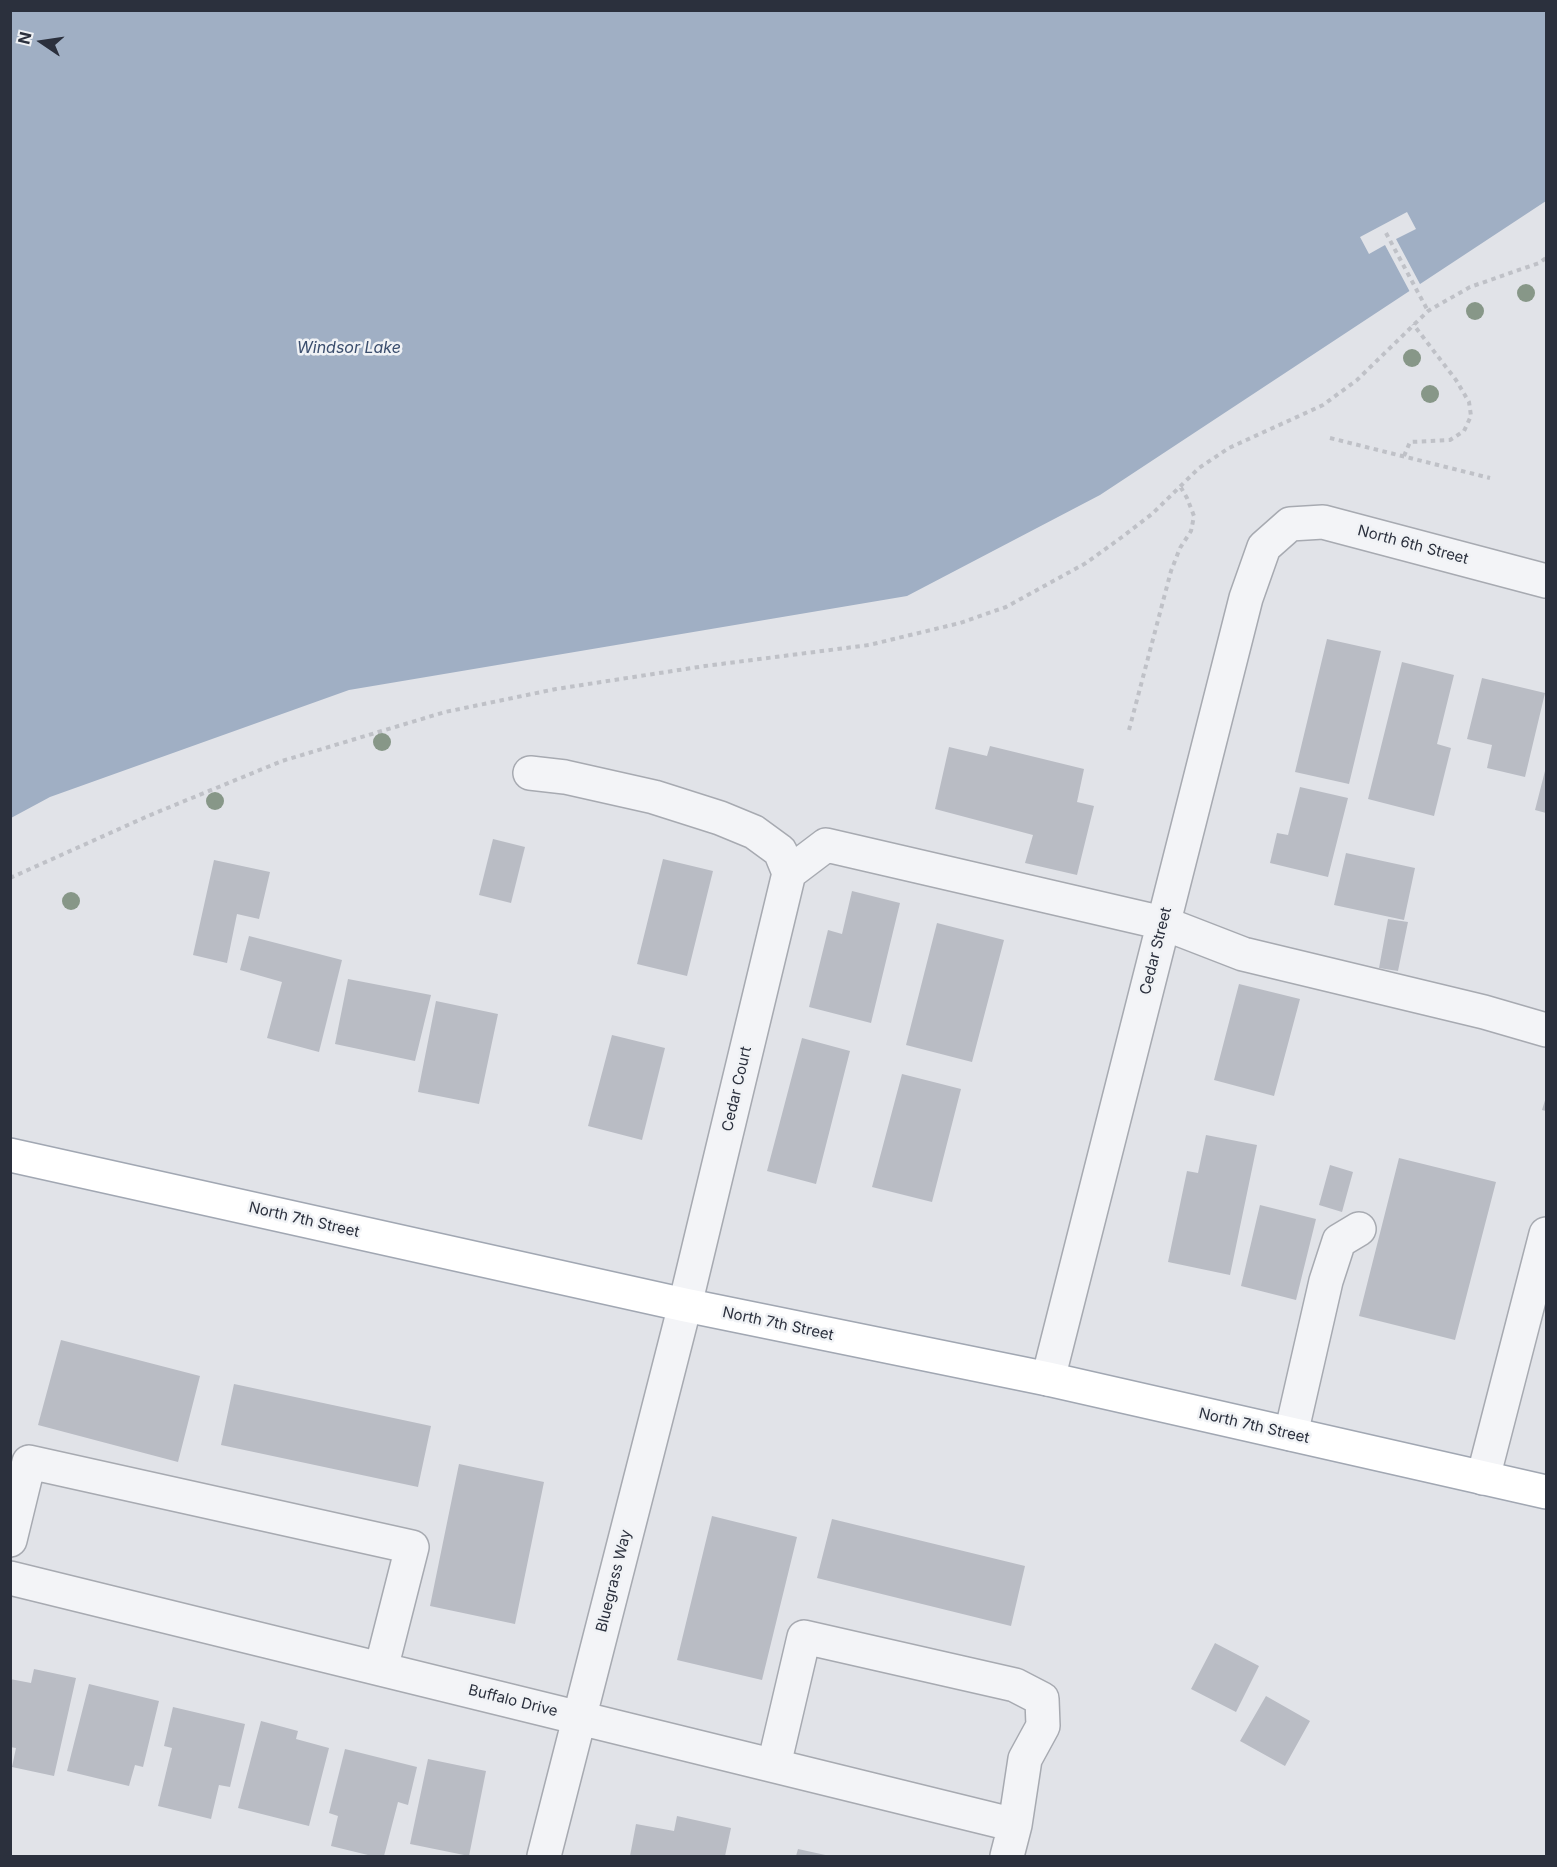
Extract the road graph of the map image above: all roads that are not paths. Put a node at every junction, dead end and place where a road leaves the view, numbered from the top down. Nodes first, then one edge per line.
1 (1281, 531) joint
2 (1546, 581) edge
3 (530, 773) dead end
4 (789, 873) junction
5 (1164, 923) junction
6 (1546, 1030) edge
7 (10, 1155) edge
8 (1359, 1229) dead end
9 (1546, 1234) edge
10 (685, 1305) junction
11 (1048, 1379) junction
12 (1291, 1434) junction
13 (1484, 1478) junction
14 (1546, 1492) edge
15 (10, 1540) edge
16 (10, 1578) edge
17 (381, 1669) junction
18 (579, 1718) junction
19 (774, 1766) junction
20 (1015, 1825) junction
21 (544, 1857) edge
22 (1007, 1857) edge

1 - 2 street, North 6th Street
1 - 5 street, Cedar Street
3 - 4 street
4 - 5 street
4 - 10 street, Cedar Court
5 - 6 street
5 - 11 street, Cedar Street
7 - 10 main road, North 7th Street
8 - 12 street
9 - 13 street
10 - 11 main road, North 7th Street
10 - 18 street, Bluegrass Way
11 - 12 main road, North 7th Street
12 - 13 main road, North 7th Street
13 - 14 main road, North 7th Street
15 - 17 street
16 - 17 street, Buffalo Drive
17 - 18 street, Buffalo Drive
18 - 19 street, Buffalo Drive
18 - 21 street, Bluegrass Way
19 - 20 street, Buffalo Drive
19 - 20 street
20 - 22 street

